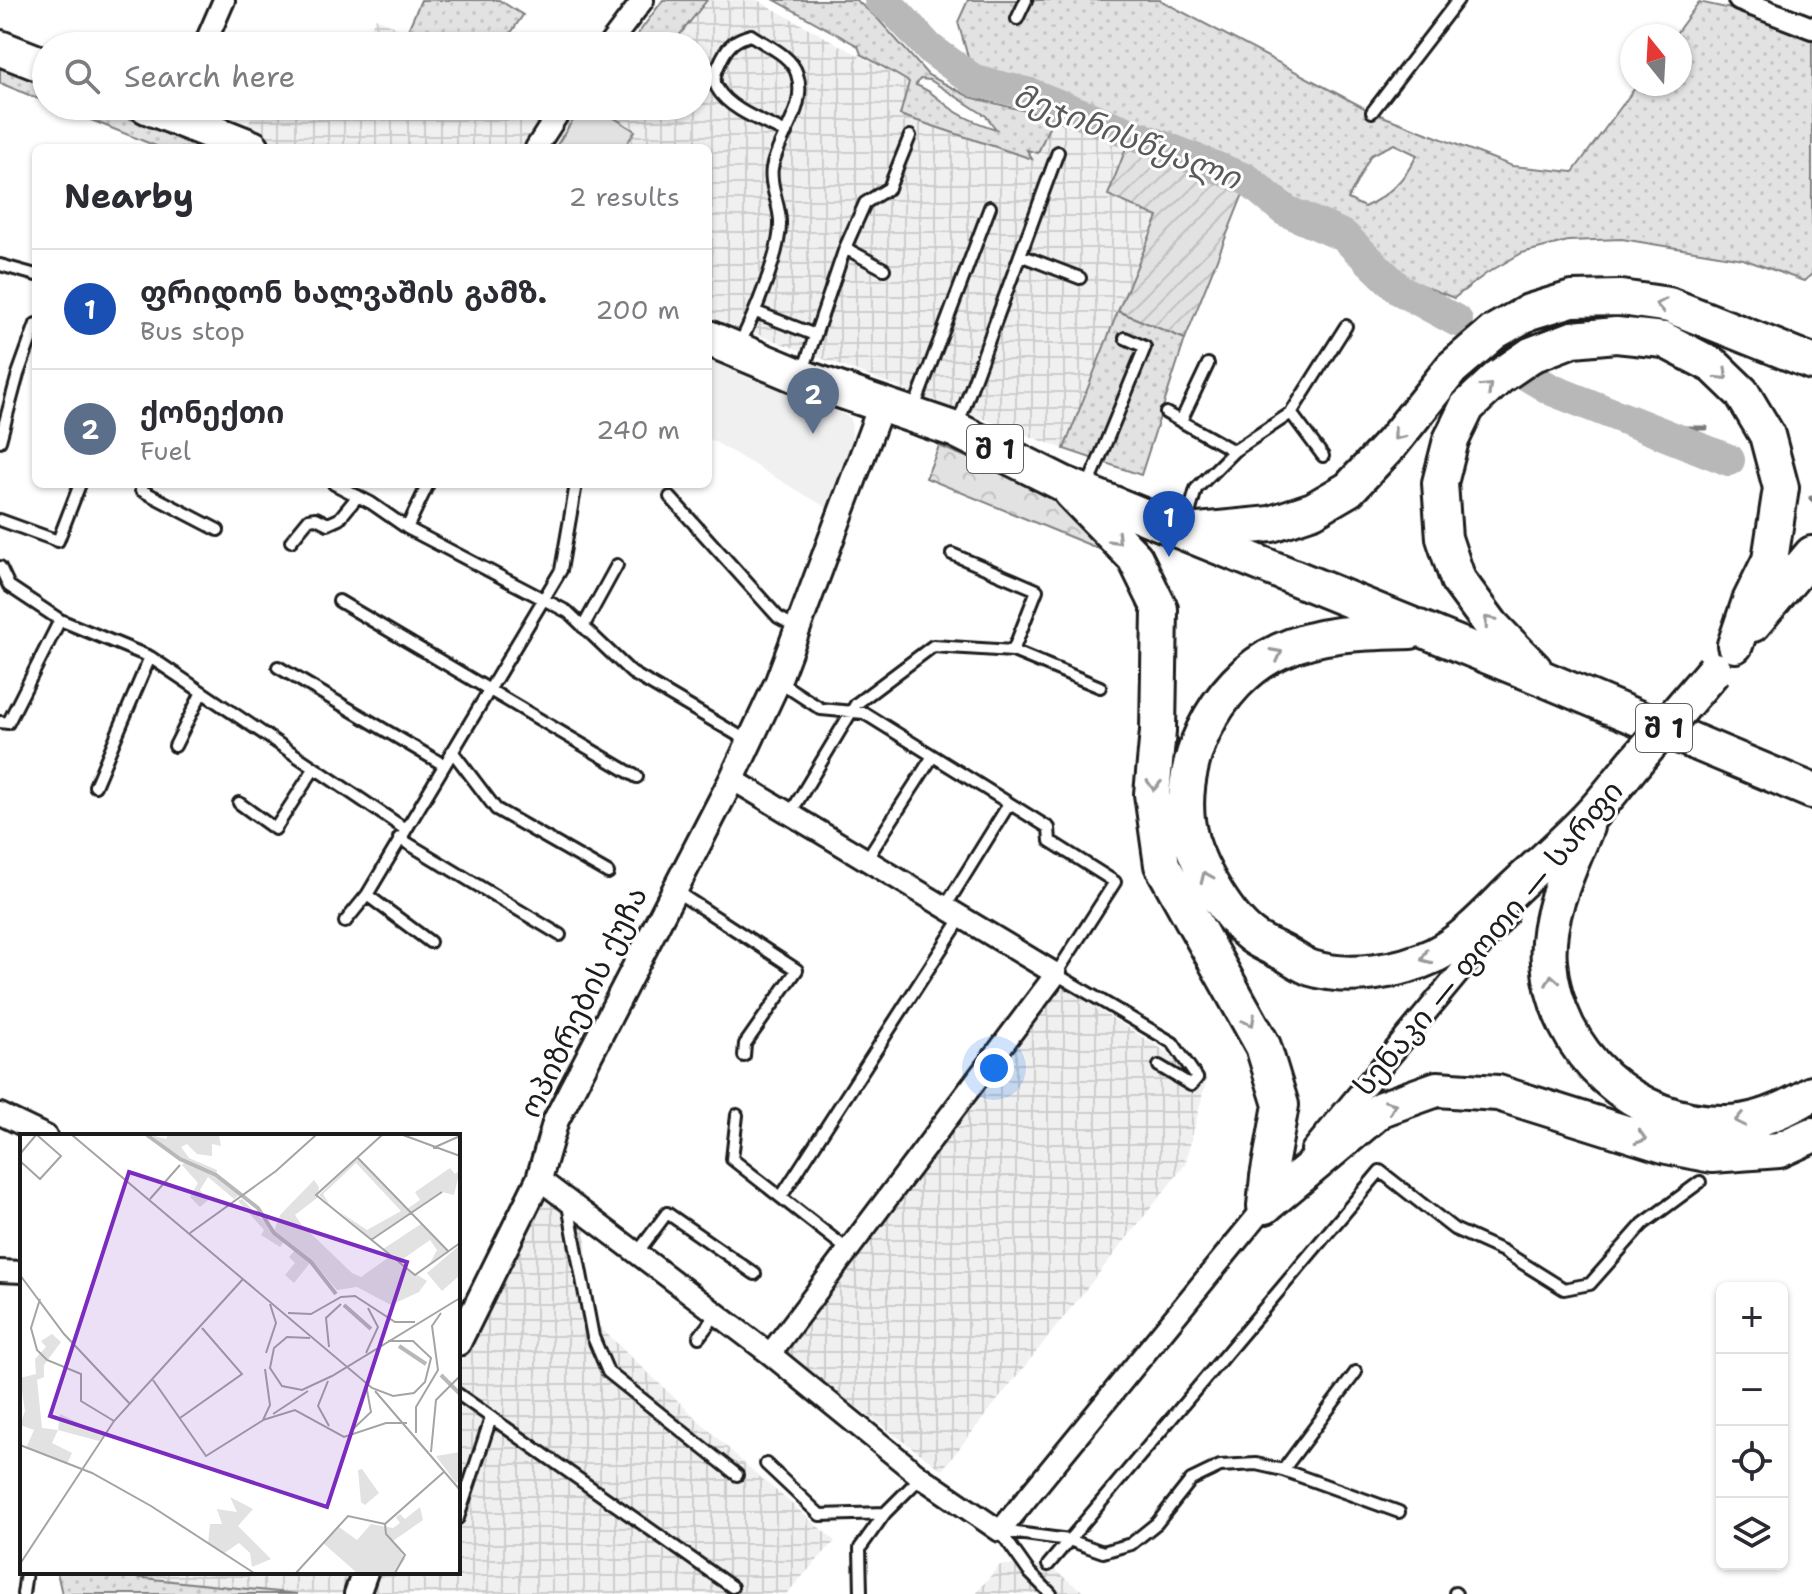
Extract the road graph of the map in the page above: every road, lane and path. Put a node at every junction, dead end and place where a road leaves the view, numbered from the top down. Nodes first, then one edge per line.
1 (224, 0) edge
2 (643, 0) edge
3 (1026, 0) edge
4 (1458, 0) edge
5 (1739, 0) edge
6 (1017, 19) dead end
7 (1812, 28) edge
8 (210, 32) edge
9 (619, 32) edge
10 (0, 48) edge
11 (32, 61) edge
12 (1372, 112) dead end
13 (189, 120) edge
14 (548, 120) edge
15 (786, 133) junction
16 (910, 136) dead end
17 (243, 144) edge
18 (538, 144) edge
19 (1058, 152) dead end
20 (990, 207) dead end
21 (845, 248) junction
22 (1020, 255) junction
23 (0, 265) edge
24 (884, 269) dead end
25 (32, 274) edge
26 (1080, 278) dead end
27 (756, 312) junction
28 (1346, 326) dead end
29 (32, 335) edge
30 (815, 335) junction
31 (1125, 338) dead end
32 (722, 344) edge
33 (1812, 362) edge
34 (1208, 364) dead end
35 (801, 377) junction
36 (897, 408) junction
37 (1166, 413) dead end
38 (1291, 413) junction
39 (1181, 421) junction
40 (956, 430) junction
41 (0, 441) edge
42 (1234, 451) junction
43 (1323, 456) dead end
44 (1074, 487) junction
45 (78, 488) edge
46 (142, 488) edge
47 (342, 488) edge
48 (426, 488) edge
49 (575, 488) edge
50 (358, 496) junction
51 (670, 497) dead end
52 (0, 520) edge
53 (407, 528) junction
54 (218, 530) dead end
55 (1184, 532) junction
56 (291, 541) dead end
57 (952, 554) dead end
58 (1812, 554) edge
59 (617, 565) dead end
60 (0, 567) edge
61 (543, 599) junction
62 (339, 601) dead end
63 (60, 620) junction
64 (583, 627) junction
65 (798, 628) junction
66 (1427, 631) junction
67 (1013, 651) junction
68 (150, 657) junction
69 (1725, 657) junction
70 (278, 667) dead end
71 (1542, 678) junction
72 (778, 681) junction
73 (1100, 687) dead end
74 (489, 689) junction
75 (202, 692) junction
76 (851, 713) junction
77 (0, 722) edge
78 (748, 742) junction
79 (175, 746) dead end
80 (452, 751) junction
81 (933, 756) junction
82 (444, 765) junction
83 (314, 769) junction
84 (637, 777) dead end
85 (732, 779) junction
86 (1798, 785) edge
87 (95, 786) dead end
88 (239, 803) dead end
89 (1009, 804) junction
90 (1812, 805) edge
91 (790, 814) junction
92 (1590, 816) junction
93 (402, 833) junction
94 (866, 860) junction
95 (608, 873) dead end
96 (674, 890) junction
97 (367, 895) junction
98 (954, 912) junction
99 (345, 922) dead end
100 (560, 935) dead end
101 (430, 942) dead end
102 (1056, 974) junction
103 (744, 1056) dead end
104 (1159, 1066) dead end
105 (1812, 1094) edge
106 (0, 1114) edge
107 (737, 1115) dead end
108 (42, 1134) edge
109 (1812, 1135) edge
110 (539, 1179) junction
111 (1700, 1182) dead end
112 (781, 1197) junction
113 (567, 1200) junction
114 (1265, 1206) junction
115 (848, 1250) junction
116 (637, 1253) junction
117 (0, 1271) edge
118 (20, 1272) edge
119 (755, 1274) dead end
120 (717, 1313) junction
121 (699, 1337) dead end
122 (460, 1339) edge
123 (770, 1354) junction
124 (1356, 1372) dead end
125 (460, 1395) edge
126 (491, 1418) junction
127 (766, 1464) dead end
128 (1283, 1470) junction
129 (737, 1475) dead end
130 (921, 1477) junction
131 (460, 1512) edge
132 (1399, 1512) dead end
133 (885, 1513) junction
134 (1000, 1531) junction
135 (1069, 1540) junction
136 (1048, 1565) dead end
137 (26, 1574) edge
138 (364, 1574) edge
139 (732, 1587) dead end
140 (23, 1594) edge
141 (357, 1594) edge
142 (861, 1594) edge
143 (1051, 1594) edge

1 - 8 street
2 - 9 street
3 - 6 lane
4 - 12 lane
5 - 7 street
10 - 11 highway
13 - 17 highway
14 - 18 street
15 - 15 lane
15 - 27 lane
16 - 21 lane
19 - 22 lane
20 - 36 lane
21 - 24 lane
21 - 30 lane
22 - 26 lane
22 - 40 lane
23 - 25 lane
27 - 30 lane
27 - 32 lane
28 - 38 lane
29 - 41 lane
30 - 35 lane
31 - 44 lane
32 - 35 highway, შ 1
33 -> 55 highway
34 - 39 lane
35 - 36 highway, შ 1
36 - 40 highway, შ 1
36 - 65 street, ოპიზრების ქუჩა
37 - 39 lane
38 - 42 lane
38 - 43 lane
39 - 42 lane
40 - 44 highway, შ 1
42 - 55 lane
44 - 55 highway, შ 1
44 -> 114 highway
45 - 52 lane
46 - 54 lane
47 - 50 lane
48 - 53 lane
49 - 61 lane
50 - 53 lane
50 - 56 lane
51 - 65 lane
53 - 61 lane
55 - 66 highway, შ 1
57 - 67 lane
58 - 69 highway, სენაკი — ფოთი — სარფი
59 - 64 lane
60 - 63 lane
61 - 64 lane
61 - 74 lane
62 - 74 lane
63 - 68 lane
63 - 77 lane
64 - 78 lane
65 - 72 street, ოპიზრების ქუჩა
66 - 71 highway, შ 1
92 -> 66 highway
67 - 73 lane
67 - 76 lane
68 - 75 lane
68 - 87 lane
71 -> 69 highway
69 - 92 highway, სენაკი — ფოთი — სარფი, bridge
70 - 82 lane
71 - 86 highway, შ 1
72 - 76 lane
72 - 78 street, ოპიზრების ქუჩა
74 - 80 lane
74 - 84 lane
75 - 79 lane
75 - 83 lane
76 - 81 lane
76 - 91 lane
78 - 85 street, ოპიზრების ქუჩა
80 - 82 lane
80 - 95 lane
81 - 89 lane
81 - 94 lane
82 - 93 lane
83 - 88 lane
83 - 93 lane
85 - 91 street
85 - 96 street, ოპიზრების ქუჩა
86 - 90 highway
89 - 98 lane
89 - 102 lane
91 - 94 street
105 -> 92 highway
92 - 114 street, სენაკი — ფოთი — სარფი
93 - 97 lane
93 - 100 lane
94 - 98 street
96 - 103 lane
96 - 110 street, ოპიზრების ქუჩა
97 - 99 lane
97 - 101 lane
98 - 102 street
98 - 112 lane
102 - 104 lane
102 - 115 street
106 - 108 street
107 - 112 lane
114 -> 109 highway
110 - 113 street
110 - 122 street, ოპიზრების ქუჩა
111 - 135 lane
112 - 115 lane
113 - 116 street
113 - 129 lane
114 - 134 street, სენაკი — ფოთი — სარფი
115 - 123 street
116 - 119 lane
116 - 120 street
117 - 118 street
120 - 121 lane
120 - 123 street
123 - 130 street
124 - 128 lane
125 - 126 lane
126 - 131 lane
126 - 139 lane
127 - 133 lane
128 - 132 lane
128 - 135 lane
130 - 133 lane
130 - 134 street
133 - 142 lane
134 - 135 lane
134 - 143 lane
135 - 136 lane
137 - 140 lane
138 - 141 street

